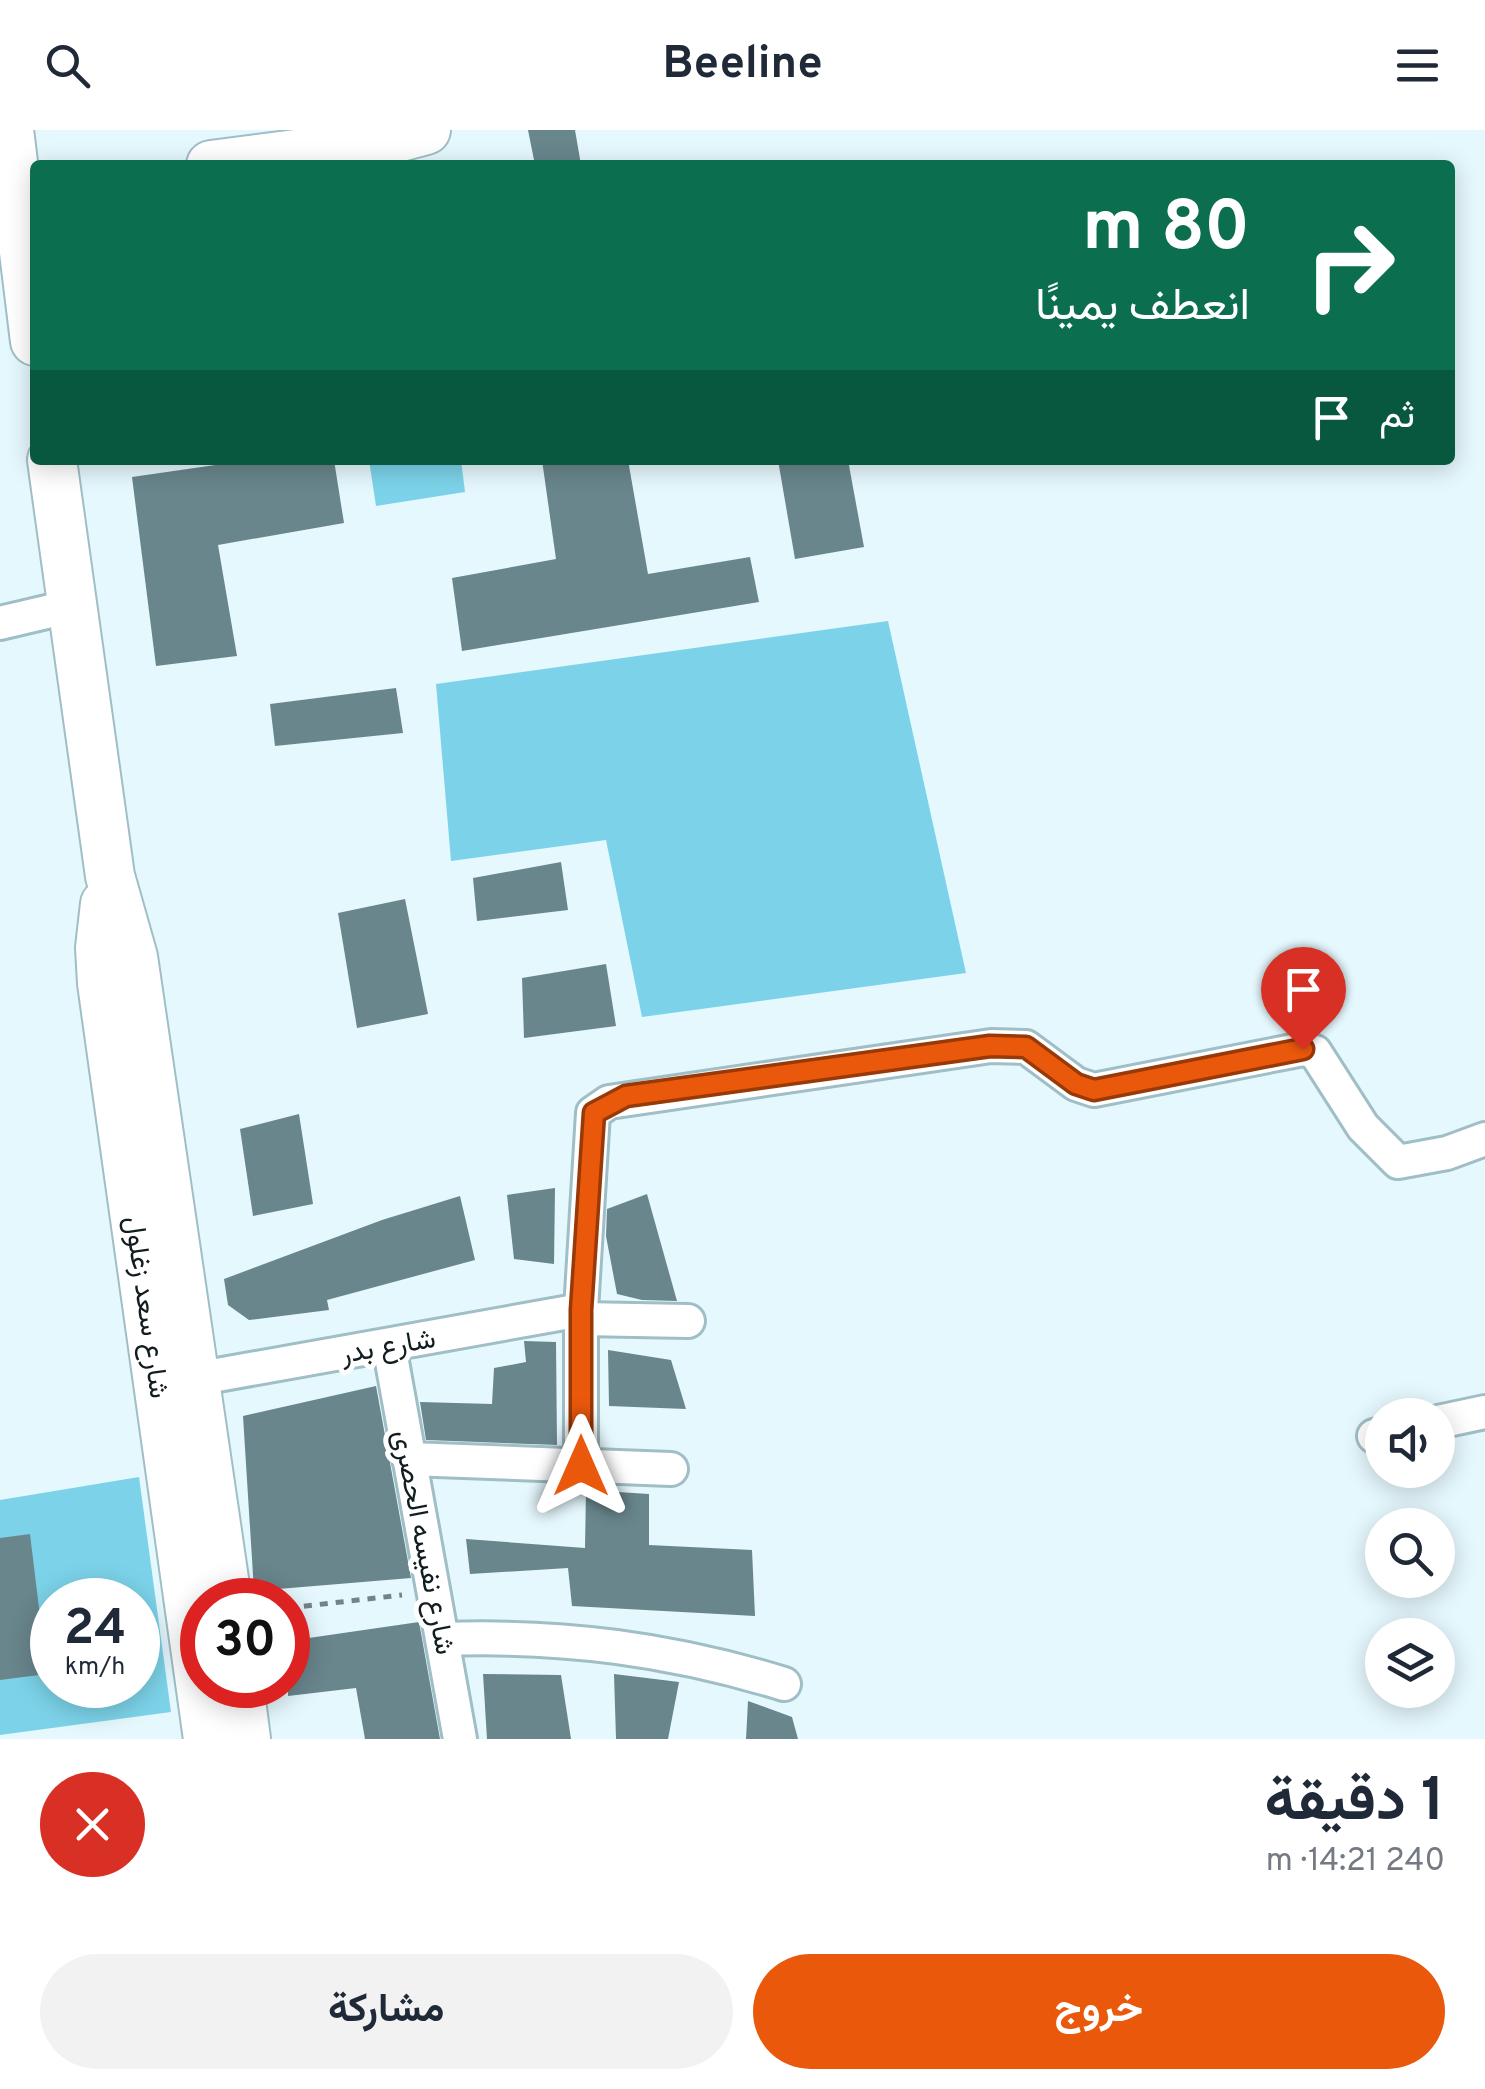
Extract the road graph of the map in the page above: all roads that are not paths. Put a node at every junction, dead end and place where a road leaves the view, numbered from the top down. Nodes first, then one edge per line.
1 (9, 130) edge
2 (426, 130) edge
3 (249, 160) edge
4 (17, 191) edge
5 (30, 299) edge
6 (53, 465) edge
7 (72, 606) junction
8 (0, 623) edge
9 (110, 876) junction
10 (1485, 1139) edge
11 (581, 1315) junction
12 (688, 1321) dead end
13 (389, 1345) junction
14 (195, 1378) junction
15 (1485, 1412) edge
16 (1455, 1418) edge
17 (409, 1460) junction
18 (581, 1466) junction
19 (672, 1469) dead end
20 (224, 1578) edge
21 (444, 1639) junction
22 (784, 1684) dead end
23 (242, 1708) edge
24 (208, 1739) edge
25 (246, 1739) edge
26 (460, 1739) edge

1 - 4 main road
2 - 3 main road
4 - 5 main road
6 - 7 main road, شارع سعد زغلول
7 - 8 street
7 - 9 main road, شارع سعد زغلول
9 - 14 main road, شارع سعد زغلول
9 - 24 main road, شارع سعد زغلول
10 - 11 street
11 - 12 street, شارع بدر
11 - 13 street, شارع بدر
11 - 18 street
13 - 14 street, شارع بدر
13 - 17 street, شارع نفيسه الحصرى
14 - 20 main road, شارع سعد زغلول
15 - 16 street
17 - 18 street
17 - 21 street, شارع نفيسه الحصرى
18 - 19 street
21 - 22 street
21 - 26 street, شارع نفيسه الحصرى
23 - 25 main road

